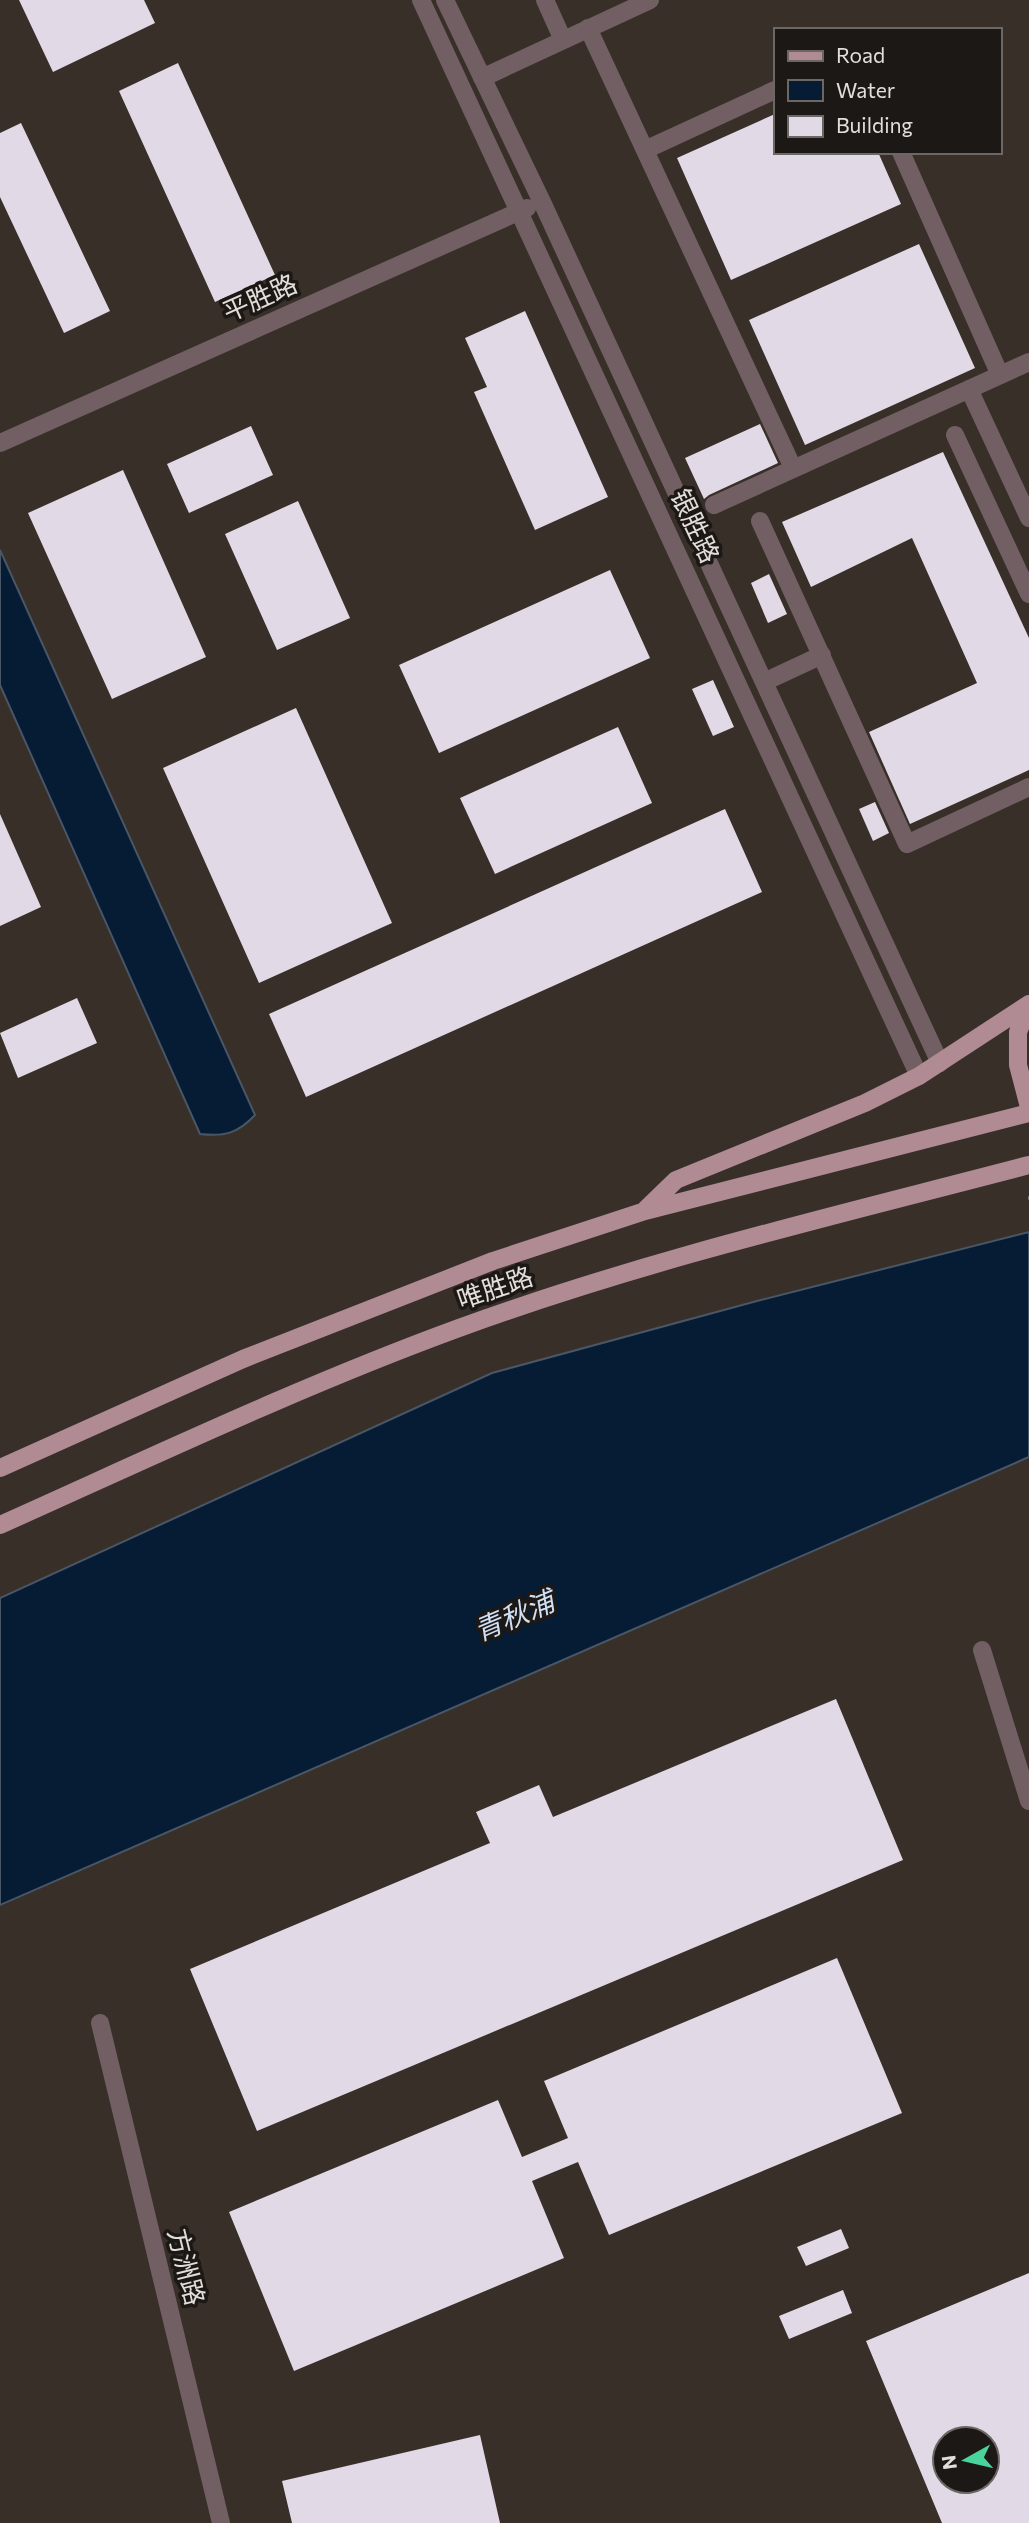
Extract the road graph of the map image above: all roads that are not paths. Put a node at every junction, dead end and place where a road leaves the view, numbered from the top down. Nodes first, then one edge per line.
1 (421, 0) edge
2 (445, 0) edge
3 (545, 0) edge
4 (650, 0) edge
5 (588, 29) junction
6 (563, 40) junction
7 (482, 78) junction
8 (774, 90) edge
9 (645, 150) junction
10 (902, 154) edge
11 (542, 202) junction
12 (519, 211) junction
13 (1029, 362) edge
14 (1000, 375) junction
15 (969, 389) junction
16 (955, 435) dead end
17 (0, 443) edge
18 (793, 468) junction
19 (714, 505) dead end
20 (1029, 518) edge
21 (760, 521) dead end
22 (1029, 594) edge
23 (822, 654) junction
24 (764, 682) junction
25 (1029, 787) edge
26 (1029, 1005) edge
27 (940, 1063) junction
28 (919, 1076) junction
29 (1029, 1107) edge
30 (1029, 1113) edge
31 (1029, 1165) edge
32 (645, 1211) junction
33 (0, 1468) edge
34 (0, 1525) edge
35 (982, 1650) dead end
36 (1029, 1801) edge
37 (100, 2022) dead end
38 (221, 2523) edge

1 - 12 street, 银胜路
2 - 7 street, 银胜路
3 - 6 street
4 - 5 street
5 - 6 street
5 - 9 street
6 - 7 street
7 - 11 street, 银胜路
8 - 9 street
9 - 18 street
10 - 14 street
11 - 12 street, 平胜路
11 - 24 street, 银胜路
12 - 17 street, 平胜路
12 - 28 street, 银胜路
13 - 14 street
14 - 15 street
15 - 18 street
15 - 20 street
16 - 22 street
18 - 19 street
21 - 23 street
23 - 24 street
23 - 25 street
24 - 27 street, 银胜路
26 - 27 main road
26 - 29 main road
27 - 28 main road
28 - 32 main road
30 - 32 main road, 唯胜路
31 - 34 main road, 唯胜路
32 - 33 main road, 唯胜路
35 - 36 street
37 - 38 street, 方洲路

